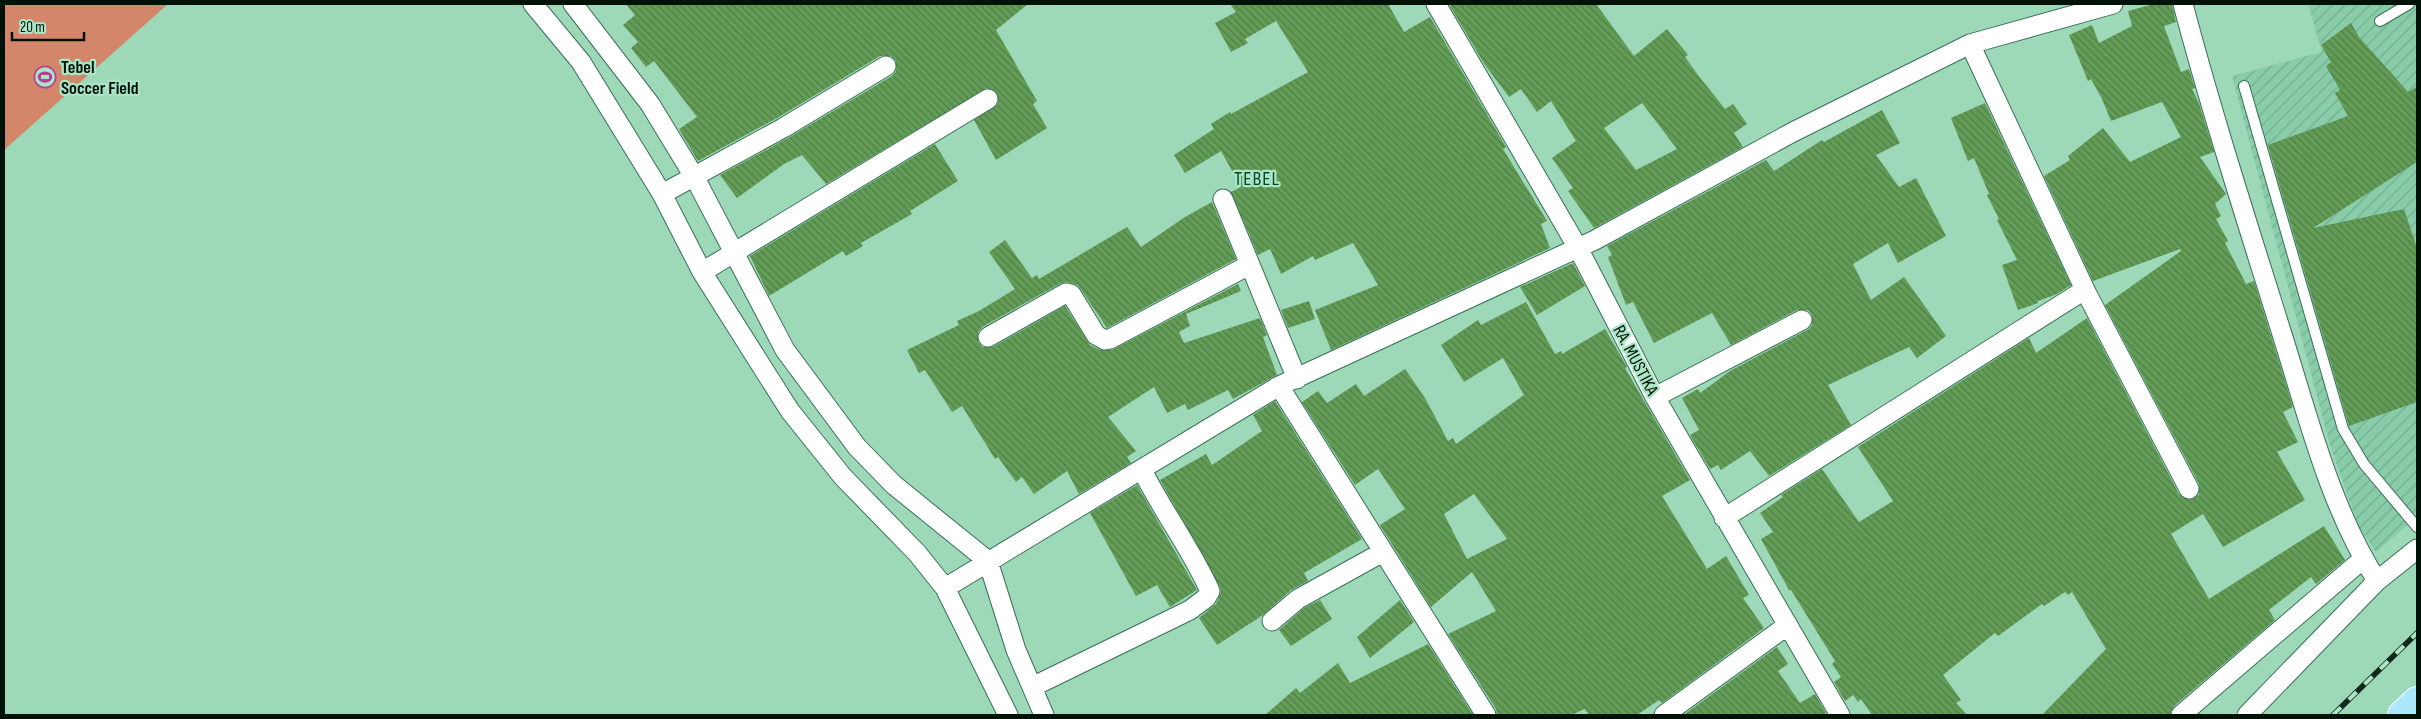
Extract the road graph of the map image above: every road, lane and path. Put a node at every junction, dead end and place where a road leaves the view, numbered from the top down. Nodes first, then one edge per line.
1 (533, 4) edge
2 (1436, 4) edge
3 (2113, 4) edge
4 (2183, 4) edge
5 (2409, 4) edge
6 (572, 16) edge
7 (2380, 21) dead end
8 (1970, 44) junction
9 (886, 66) dead end
10 (2244, 86) dead end
11 (988, 99) dead end
12 (692, 179) junction
13 (665, 193) junction
14 (1223, 199) dead end
15 (1578, 248) junction
16 (717, 263) junction
17 (1249, 265) junction
18 (2087, 294) junction
19 (1802, 320) dead end
20 (988, 337) dead end
21 (1297, 379) junction
22 (1279, 386) junction
23 (1655, 397) junction
24 (1142, 470) junction
25 (2189, 489) dead end
26 (1724, 518) junction
27 (2417, 528) edge
28 (2417, 549) edge
29 (1383, 552) junction
30 (2363, 559) junction
31 (983, 564) junction
32 (2377, 581) junction
33 (951, 584) junction
34 (1272, 621) dead end
35 (1788, 625) junction
36 (1032, 687) junction
37 (2417, 701) edge
38 (1482, 714) edge
39 (1008, 715) edge
40 (1044, 715) edge
41 (1664, 715) edge
42 (1840, 715) edge
43 (2181, 715) edge
44 (2248, 715) edge
45 (2402, 715) edge

1 - 6 street
2 - 15 street, RA. MUSTIKA
3 - 8 street
4 - 30 street
5 - 7 lane
6 - 12 street
6 - 13 street
8 - 15 street
8 - 18 street
9 - 12 street
10 - 27 lane
11 - 16 street
12 - 13 street
12 - 16 street
13 - 16 street
14 - 17 street
15 - 21 street
15 - 23 street, RA. MUSTIKA
16 - 31 street
16 - 33 street
17 - 20 street
17 - 21 street
18 - 25 street
18 - 26 street
19 - 23 street
21 - 22 street
22 - 24 street
22 - 29 street
23 - 26 street, RA. MUSTIKA
24 - 31 street
24 - 36 street
26 - 35 street, RA. MUSTIKA
28 - 32 street
29 - 34 street
29 - 38 street
30 - 32 street
30 - 43 street
31 - 33 street
31 - 36 street
32 - 44 street
33 - 39 street
35 - 41 street
35 - 42 street, RA. MUSTIKA
36 - 40 street
37 - 45 highway

